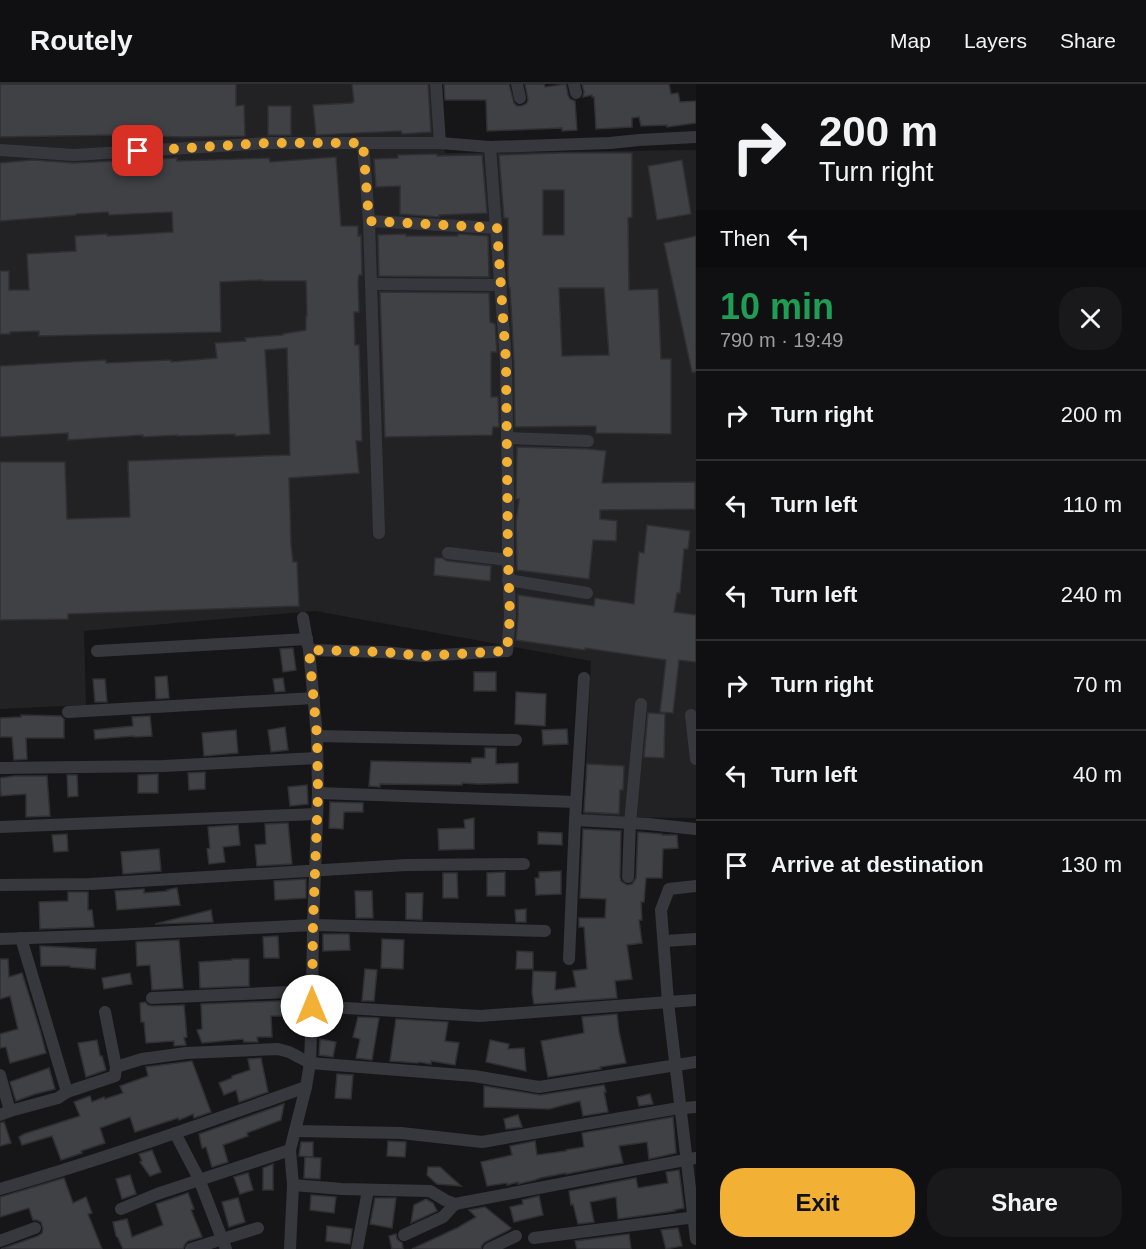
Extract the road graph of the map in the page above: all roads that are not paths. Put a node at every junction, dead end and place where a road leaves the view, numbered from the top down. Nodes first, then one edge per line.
1 (436, 84) edge
2 (517, 84) edge
3 (520, 98) dead end
4 (696, 137) edge
5 (363, 143) junction
6 (440, 143) junction
7 (490, 147) junction
8 (0, 150) edge
9 (369, 221) junction
10 (497, 228) junction
11 (371, 284) junction
12 (501, 285) junction
13 (507, 438) junction
14 (588, 441) dead end
15 (379, 533) dead end
16 (448, 553) dead end
17 (508, 560) junction
18 (508, 580) junction
19 (587, 593) dead end
20 (303, 618) dead end
21 (308, 644) junction
22 (97, 651) dead end
23 (584, 678) dead end
24 (314, 698) junction
25 (640, 704) dead end
26 (68, 712) dead end
27 (691, 715) dead end
28 (317, 736) junction
29 (516, 740) dead end
30 (317, 758) junction
31 (696, 759) edge
32 (0, 768) edge
33 (318, 793) junction
34 (576, 802) junction
35 (317, 814) junction
36 (575, 820) junction
37 (630, 823) junction
38 (0, 827) edge
39 (696, 829) edge
40 (524, 864) dead end
41 (315, 870) junction
42 (628, 877) dead end
43 (0, 885) edge
44 (696, 886) edge
45 (313, 925) junction
46 (544, 931) dead end
47 (21, 938) junction
48 (0, 939) edge
49 (696, 939) edge
50 (664, 941) junction
51 (569, 959) dead end
52 (312, 991) junction
53 (152, 998) dead end
54 (696, 1000) edge
55 (668, 1002) junction
56 (312, 1006) junction
57 (105, 1012) dead end
58 (696, 1062) edge
59 (310, 1063) junction
60 (676, 1065) junction
61 (116, 1067) junction
62 (0, 1075) edge
63 (306, 1087) junction
64 (67, 1092) junction
65 (696, 1107) edge
66 (681, 1109) junction
67 (5, 1113) edge
68 (295, 1131) junction
69 (175, 1133) junction
70 (290, 1150) junction
71 (691, 1158) edge
72 (199, 1179) junction
73 (293, 1185) junction
74 (0, 1189) edge
75 (368, 1190) junction
76 (455, 1204) junction
77 (121, 1209) dead end
78 (695, 1218) edge
79 (36, 1228) dead end
80 (258, 1228) dead end
81 (404, 1235) dead end
82 (516, 1236) dead end
83 (534, 1238) dead end
84 (696, 1239) edge
85 (0, 1241) edge
86 (224, 1244) edge
87 (191, 1249) edge
88 (290, 1249) edge
89 (357, 1249) edge
90 (489, 1249) edge

1 - 6 street
2 - 3 street
4 - 7 street
5 - 6 street
5 - 8 street
5 - 9 street
6 - 7 street
7 - 10 street
9 - 10 street
9 - 11 street
10 - 12 street
11 - 12 street
11 - 15 street
12 - 13 street
13 - 14 street
13 - 17 street
16 - 17 street
17 - 18 street
18 - 19 street
18 - 21 street
20 - 21 street
21 - 22 street
21 - 24 street
23 - 34 street
24 - 26 street
24 - 28 street
25 - 37 street
27 - 31 street
28 - 29 street
28 - 30 street
30 - 32 street
30 - 33 street
33 - 34 street
33 - 35 street
34 - 36 street
35 - 38 street
35 - 41 street
36 - 37 street
36 - 51 street
37 - 39 street
37 - 42 street
40 - 41 street
41 - 43 street
41 - 45 street
44 - 50 street
45 - 46 street
45 - 47 street
45 - 52 street
47 - 48 street
47 - 64 street
49 - 50 street
50 - 55 street
52 - 53 street
52 - 56 street
54 - 55 street
55 - 56 street
55 - 60 street
56 - 59 street
57 - 61 street
58 - 60 street
59 - 60 street
59 - 61 street
59 - 63 street
60 - 66 street
61 - 64 street
62 - 67 street
63 - 68 street
63 - 69 street
64 - 67 street
65 - 66 street
66 - 68 street
66 - 71 street
68 - 70 street
69 - 72 street
69 - 74 street
70 - 72 street
70 - 73 street
71 - 76 street
71 - 78 street
72 - 77 street
72 - 86 street
73 - 75 street
73 - 88 street
75 - 76 street
75 - 89 street
76 - 81 street
78 - 83 street
78 - 84 street
79 - 85 street
80 - 86 street
82 - 90 street
86 - 87 street

